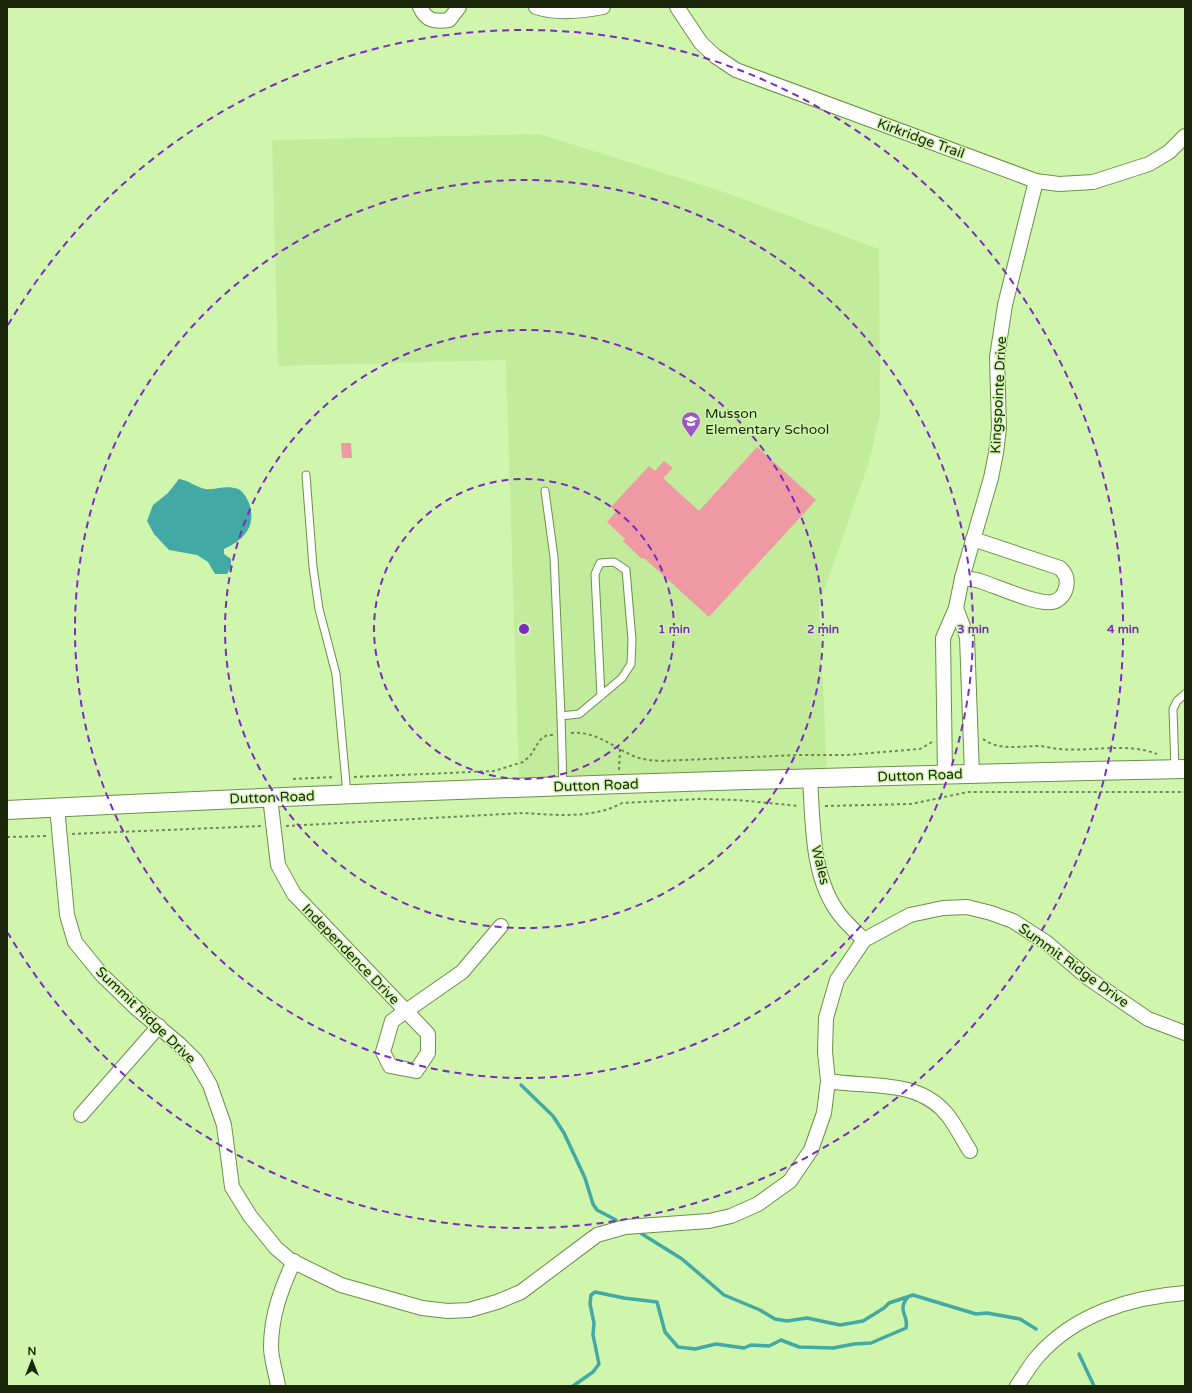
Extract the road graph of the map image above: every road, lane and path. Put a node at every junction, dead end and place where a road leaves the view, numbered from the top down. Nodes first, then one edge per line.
1 (420, 7) edge
2 (459, 7) edge
3 (536, 7) edge
4 (604, 7) edge
5 (677, 7) edge
6 (1184, 139) edge
7 (1036, 181) junction
8 (306, 475) dead end
9 (545, 491) dead end
10 (973, 539) junction
11 (962, 578) junction
12 (956, 608) junction
13 (1185, 694) edge
14 (601, 696) junction
15 (561, 716) junction
16 (562, 734) junction
17 (944, 738) junction
18 (970, 738) junction
19 (620, 749) junction
20 (1178, 767) edge
21 (618, 768) dead end
22 (945, 774) junction
23 (972, 774) junction
24 (810, 778) junction
25 (293, 779) dead end
26 (346, 786) junction
27 (563, 786) junction
28 (1185, 792) edge
29 (270, 798) junction
30 (812, 806) junction
31 (57, 807) junction
32 (7, 810) edge
33 (272, 826) junction
34 (60, 835) junction
35 (7, 837) edge
36 (501, 926) dead end
37 (864, 940) junction
38 (159, 1026) junction
39 (1185, 1033) edge
40 (828, 1081) junction
41 (81, 1115) dead end
42 (970, 1151) dead end
43 (294, 1261) junction
44 (1185, 1293) edge
45 (278, 1386) edge
46 (1017, 1386) edge

1 - 2 street
3 - 4 street
5 - 7 street, Kirkridge Trail
6 - 7 street, Kirkridge Trail
7 - 10 street, Kingspointe Drive
8 - 26 lane
9 - 15 lane
10 - 11 street, Kingspointe Drive
10 - 11 street
11 - 12 street, Kingspointe Drive
12 - 17 street, Kingspointe Drive
12 - 18 street
13 - 20 lane
14 - 14 lane
14 - 15 lane
15 - 16 lane
16 - 19 path
16 - 26 path
16 - 27 lane
17 - 19 path
17 - 22 street, Kingspointe Drive
18 - 20 path
18 - 23 street
19 - 21 path
20 - 23 street, Dutton Road
22 - 23 street, Dutton Road
22 - 24 street, Dutton Road
24 - 27 street, Dutton Road
24 - 30 street, Wales
25 - 26 path
26 - 27 street, Dutton Road
26 - 29 street, Dutton Road
28 - 30 path
29 - 31 street, Dutton Road
29 - 33 street, Independence Drive
30 - 33 path
30 - 37 street, Wales
31 - 32 street, Dutton Road
31 - 34 street, Summit Ridge Drive
33 - 34 path
33 - 36 street, Independence Drive
34 - 35 path
34 - 38 street, Summit Ridge Drive
37 - 39 street, Summit Ridge Drive
37 - 40 street, Summit Ridge Drive
38 - 41 street
38 - 43 street, Summit Ridge Drive
40 - 42 street
40 - 43 street, Summit Ridge Drive
43 - 45 street
44 - 46 street

